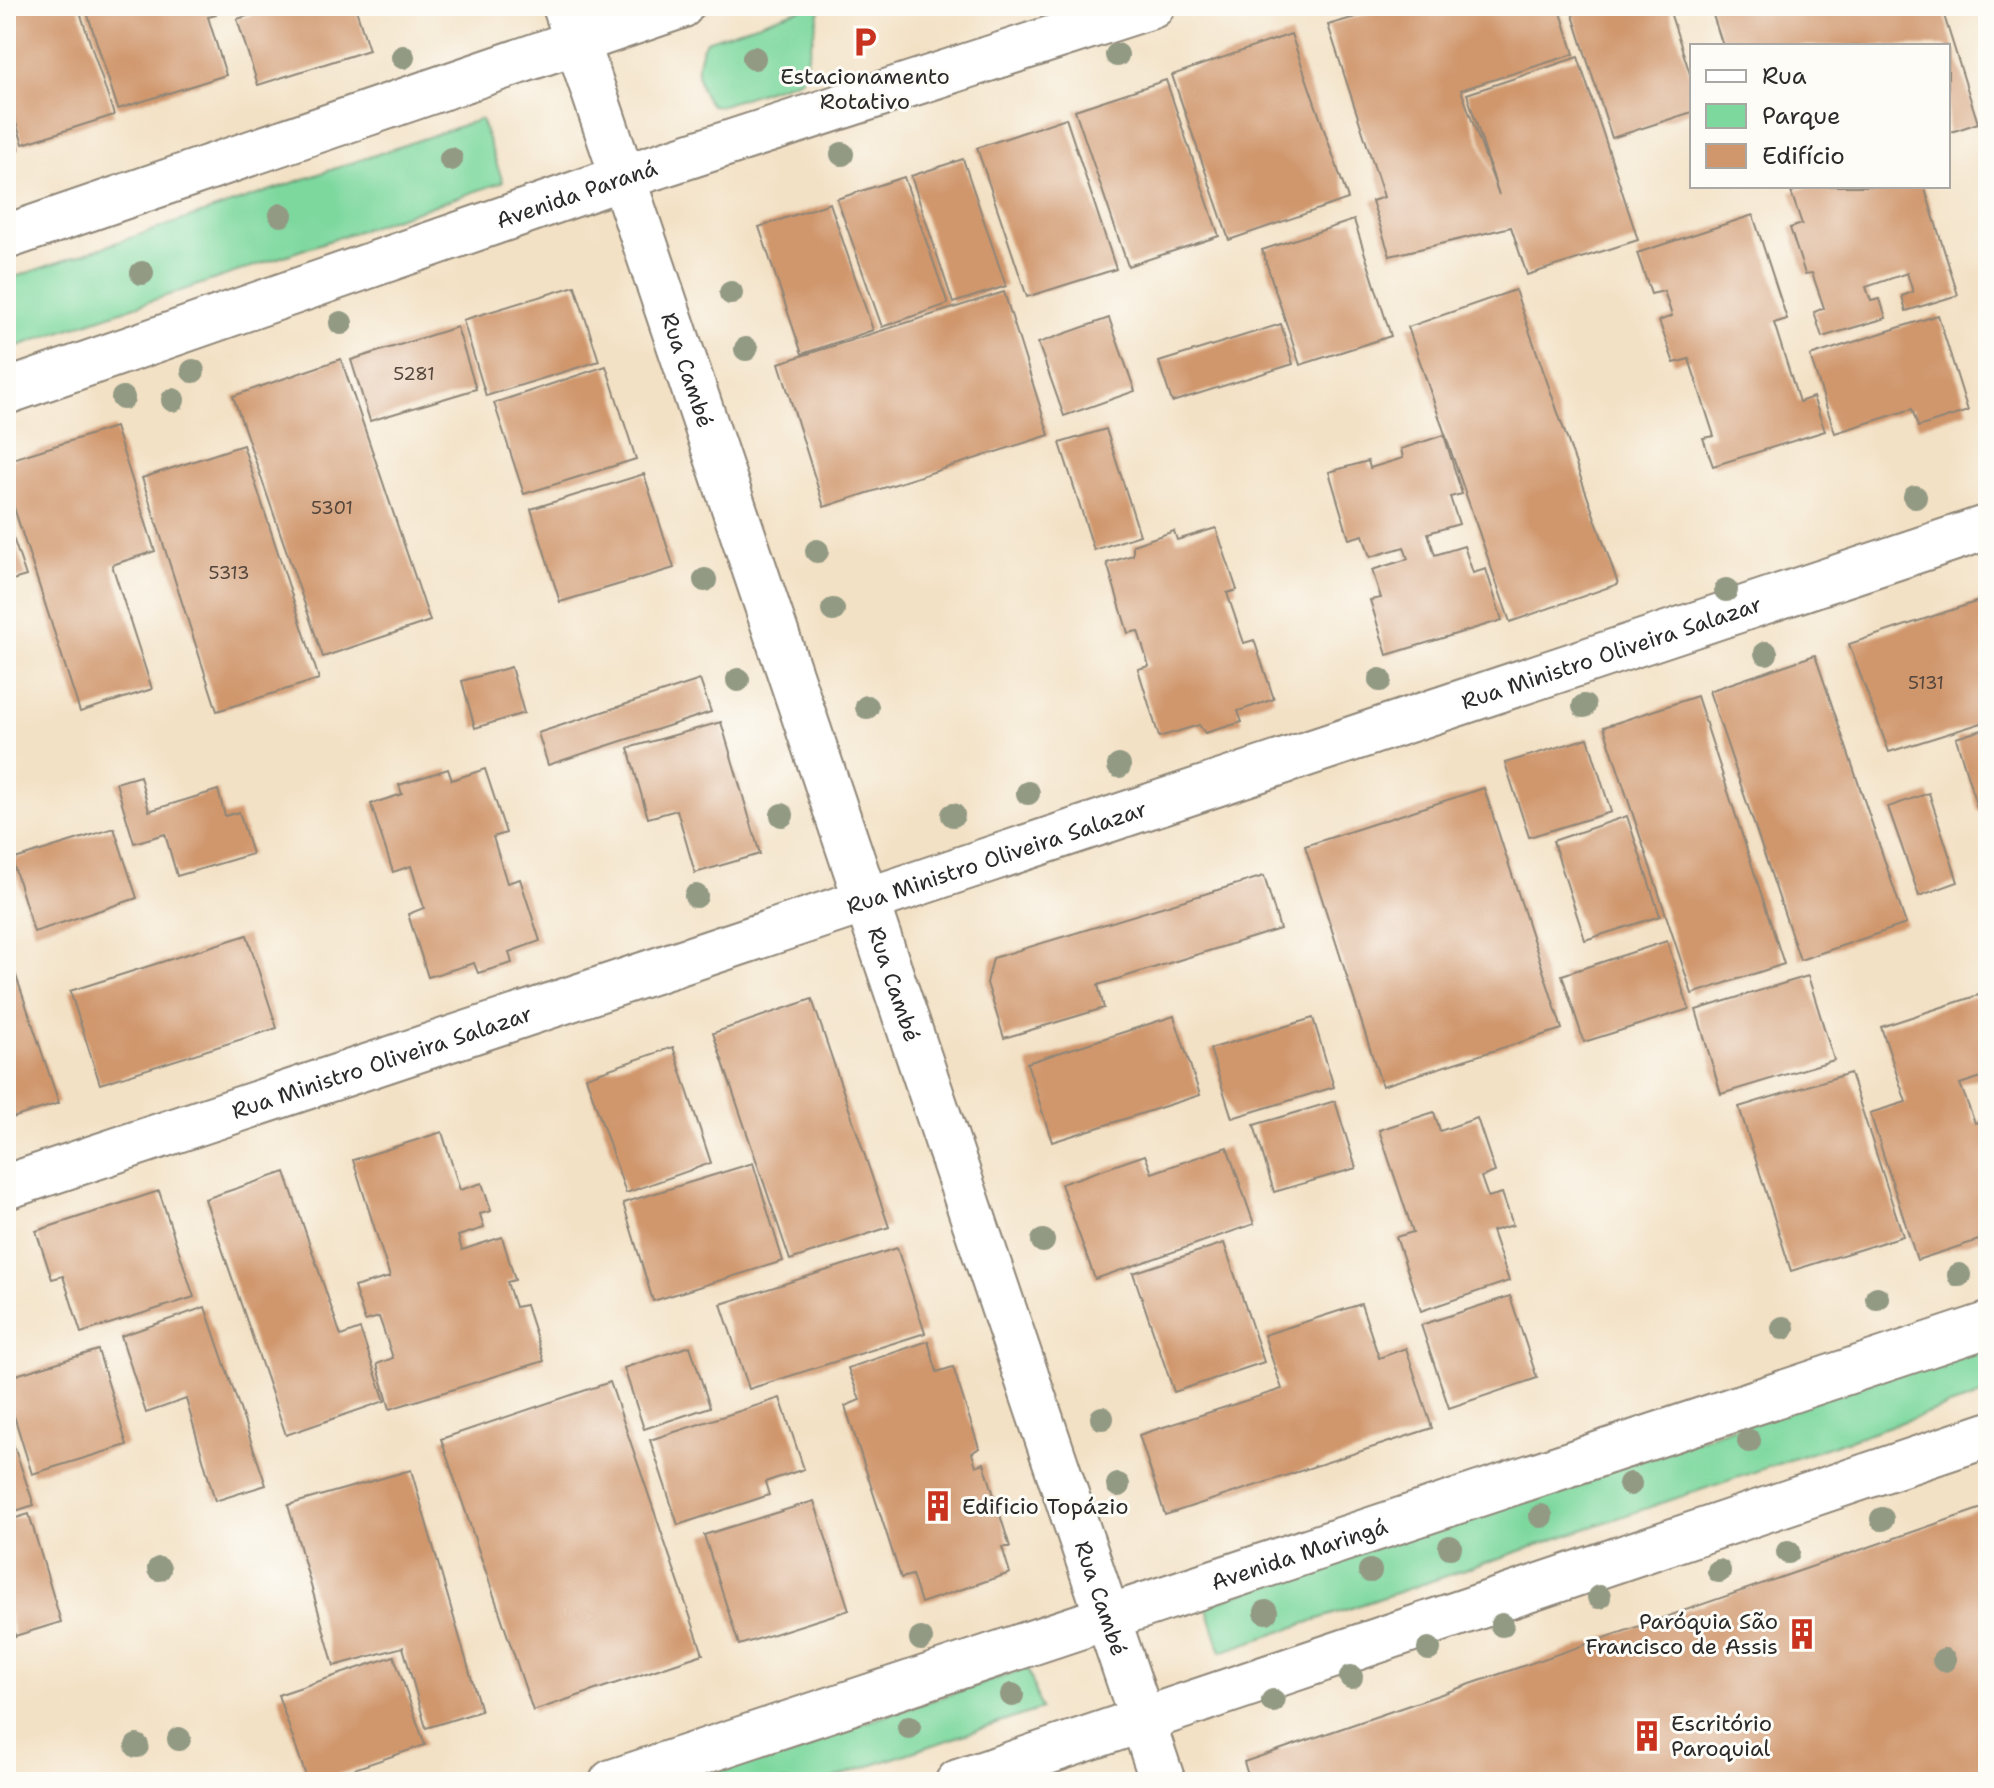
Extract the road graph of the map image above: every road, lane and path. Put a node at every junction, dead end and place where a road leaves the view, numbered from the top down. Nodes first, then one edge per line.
1 (681, 6) edge
2 (1152, 6) edge
3 (570, 23) edge
4 (624, 177) junction
5 (6, 237) edge
6 (6, 392) edge
7 (1988, 527) edge
8 (865, 900) junction
9 (6, 1187) edge
10 (1988, 1325) edge
11 (1988, 1435) edge
12 (1108, 1618) junction
13 (1142, 1721) junction
14 (612, 1782) edge
15 (958, 1782) edge
16 (1163, 1782) edge

1 - 3 street
2 - 4 street, Avenida Paraná
3 - 4 street, Rua Cambé
3 - 5 street
4 - 6 street, Avenida Paraná
4 - 8 street, Rua Cambé
7 - 8 street, Rua Ministro Oliveira Salazar
8 - 9 street, Rua Ministro Oliveira Salazar
8 - 12 street, Rua Cambé
10 - 12 street, Avenida Maringá
11 - 13 street
12 - 13 street, Rua Cambé
12 - 14 street, Avenida Maringá
13 - 15 street
13 - 16 street, Rua Cambé

